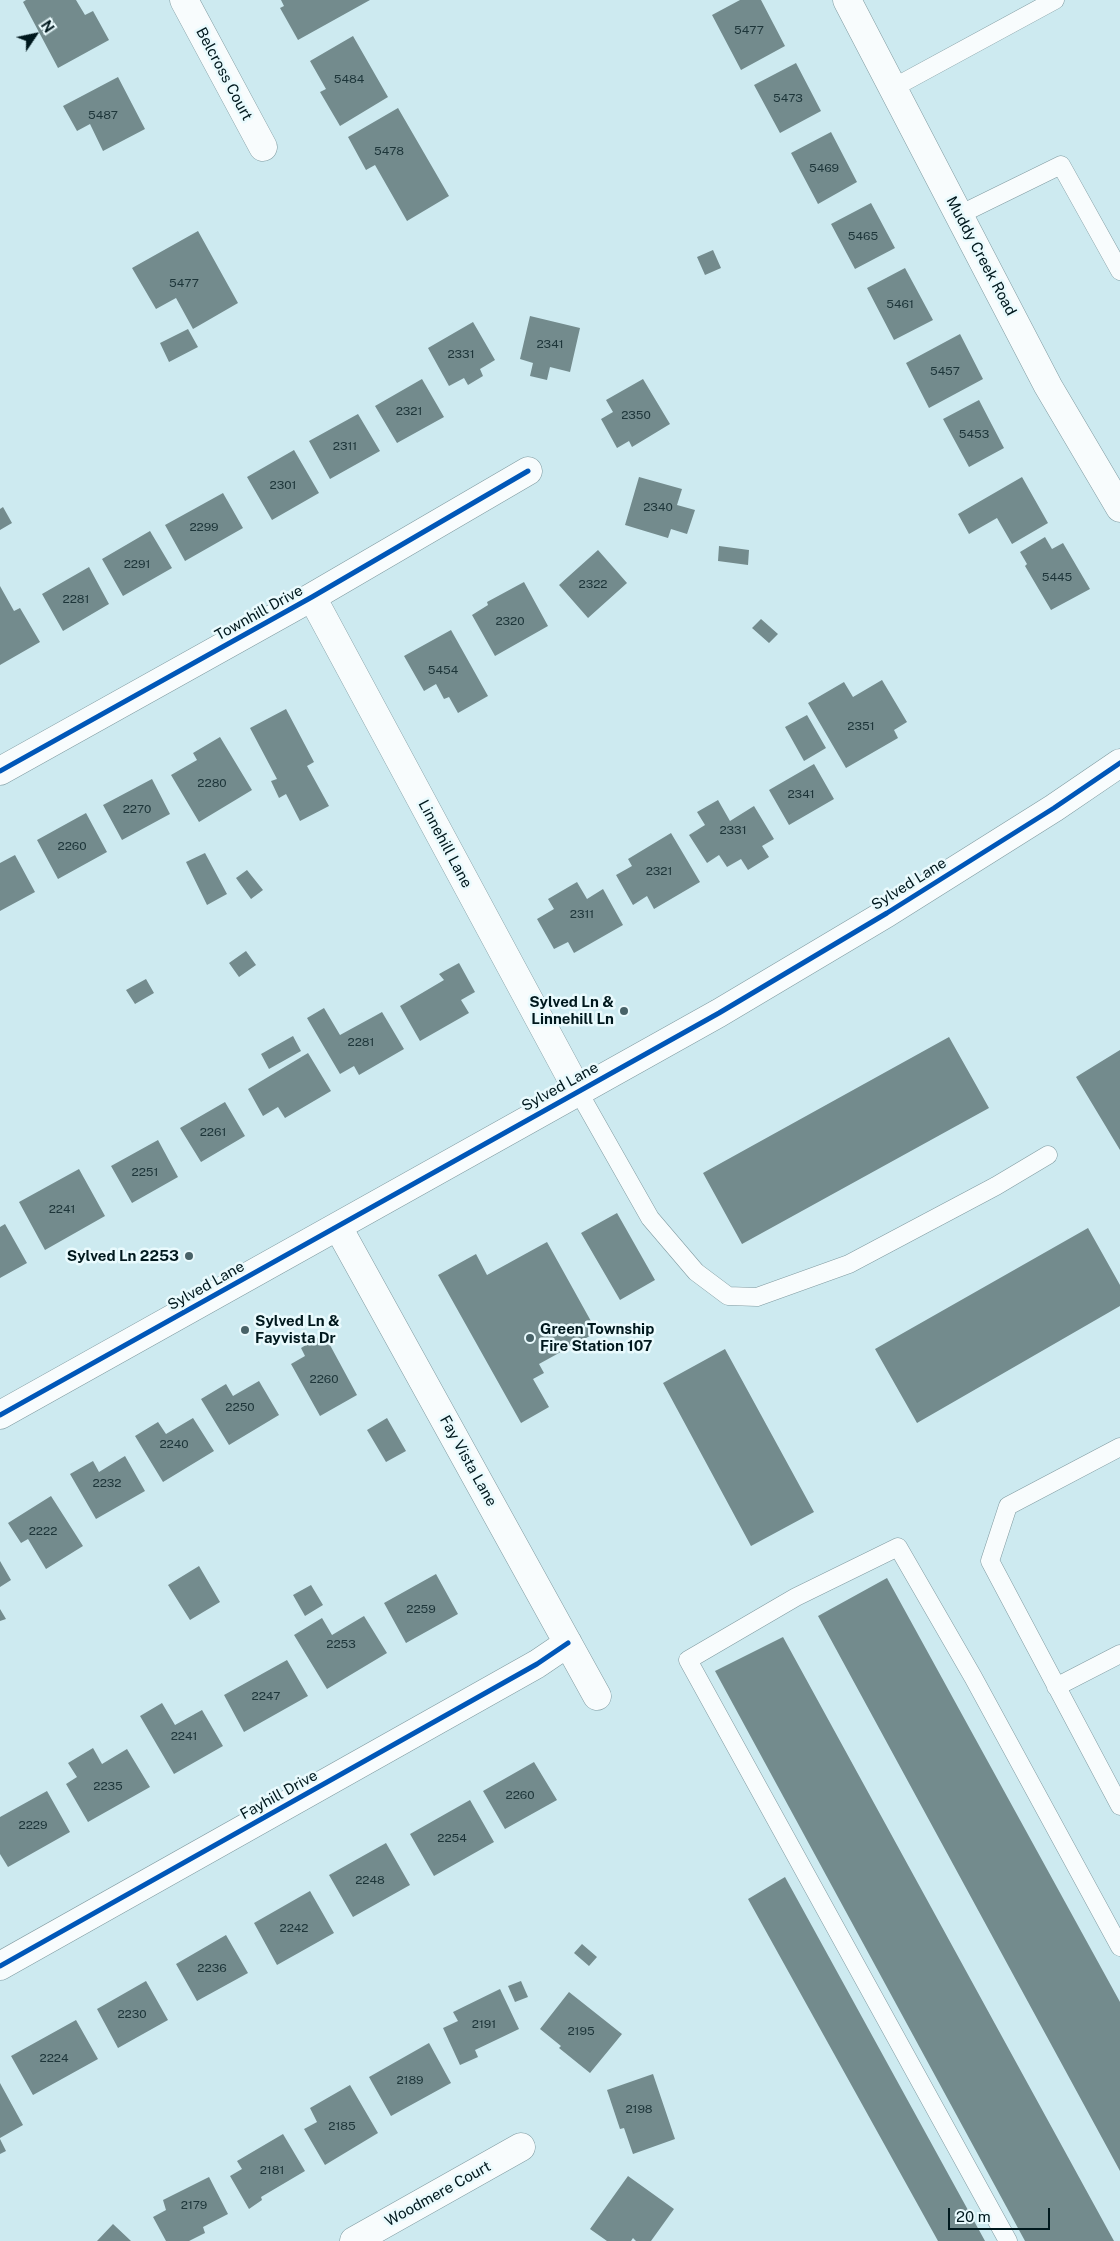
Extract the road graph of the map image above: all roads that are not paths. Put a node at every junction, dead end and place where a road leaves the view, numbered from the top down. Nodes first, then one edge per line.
1 (184, 0) edge
2 (846, 0) edge
3 (1054, 0) edge
4 (893, 88) junction
5 (263, 147) dead end
6 (959, 215) junction
7 (1120, 271) edge
8 (528, 472) dead end
9 (1120, 508) edge
10 (312, 598) junction
11 (1120, 762) edge
12 (0, 771) edge
13 (578, 1091) junction
14 (1048, 1155) dead end
15 (338, 1227) junction
16 (0, 1415) edge
17 (1120, 1447) edge
18 (568, 1643) junction
19 (1120, 1654) edge
20 (1056, 1687) junction
21 (598, 1696) dead end
22 (1120, 1806) edge
23 (1120, 1947) edge
24 (0, 1966) edge
25 (521, 2147) dead end
26 (354, 2241) edge
27 (1008, 2241) edge

1 - 5 street, Belcross Court
2 - 4 street, Muddy Creek Road
3 - 4 lane
4 - 6 street, Muddy Creek Road
6 - 7 lane
6 - 9 street, Muddy Creek Road
8 - 10 street, Townhill Drive
10 - 12 street, Townhill Drive
10 - 13 street, Linnehill Lane
11 - 13 street, Sylved Lane
13 - 14 lane
13 - 15 street, Sylved Lane
15 - 16 street, Sylved Lane
15 - 18 street, Fay Vista Lane
17 - 20 lane
18 - 21 street, Fay Vista Lane
18 - 24 street, Fayhill Drive
19 - 20 lane
20 - 22 lane
23 - 27 lane
25 - 26 street, Woodmere Court

